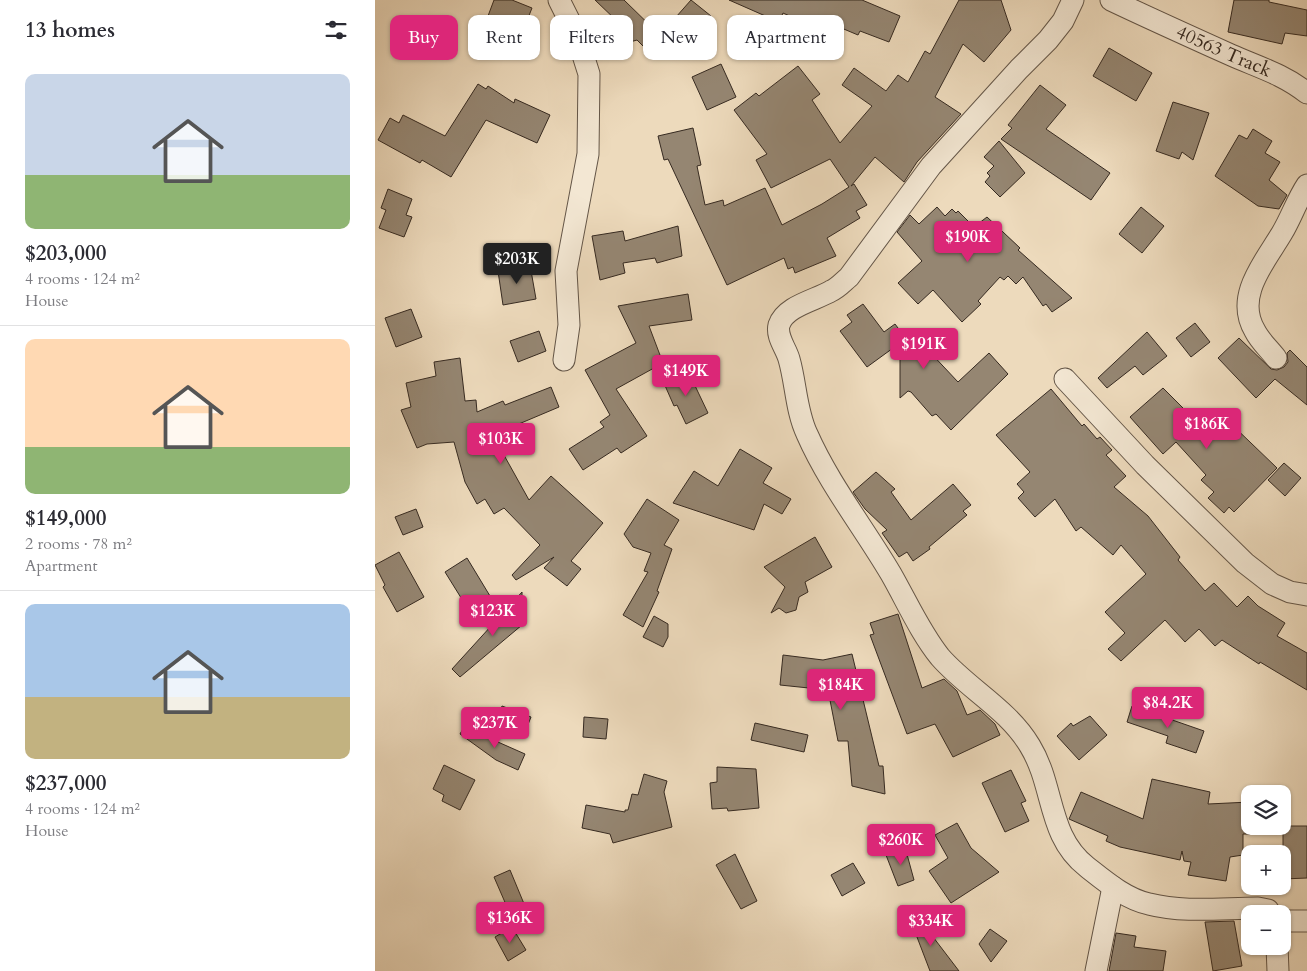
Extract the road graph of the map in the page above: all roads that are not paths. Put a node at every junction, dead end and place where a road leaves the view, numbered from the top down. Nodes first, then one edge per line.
1 (559, 0) edge
2 (1073, 0) edge
3 (1111, 0) edge
4 (1307, 93) edge
5 (1307, 186) edge
6 (1276, 358) dead end
7 (564, 360) dead end
8 (1065, 379) dead end
9 (1307, 594) edge
10 (1113, 887) junction
11 (1241, 908) edge
12 (1291, 921) edge
13 (1307, 921) edge
14 (1277, 955) edge
15 (1096, 971) edge
16 (1278, 971) edge

1 - 7 street
2 - 10 street
3 - 4 street, 40563 Track
5 - 6 street
8 - 9 street
10 - 11 street
10 - 15 street
12 - 13 street
14 - 16 street

